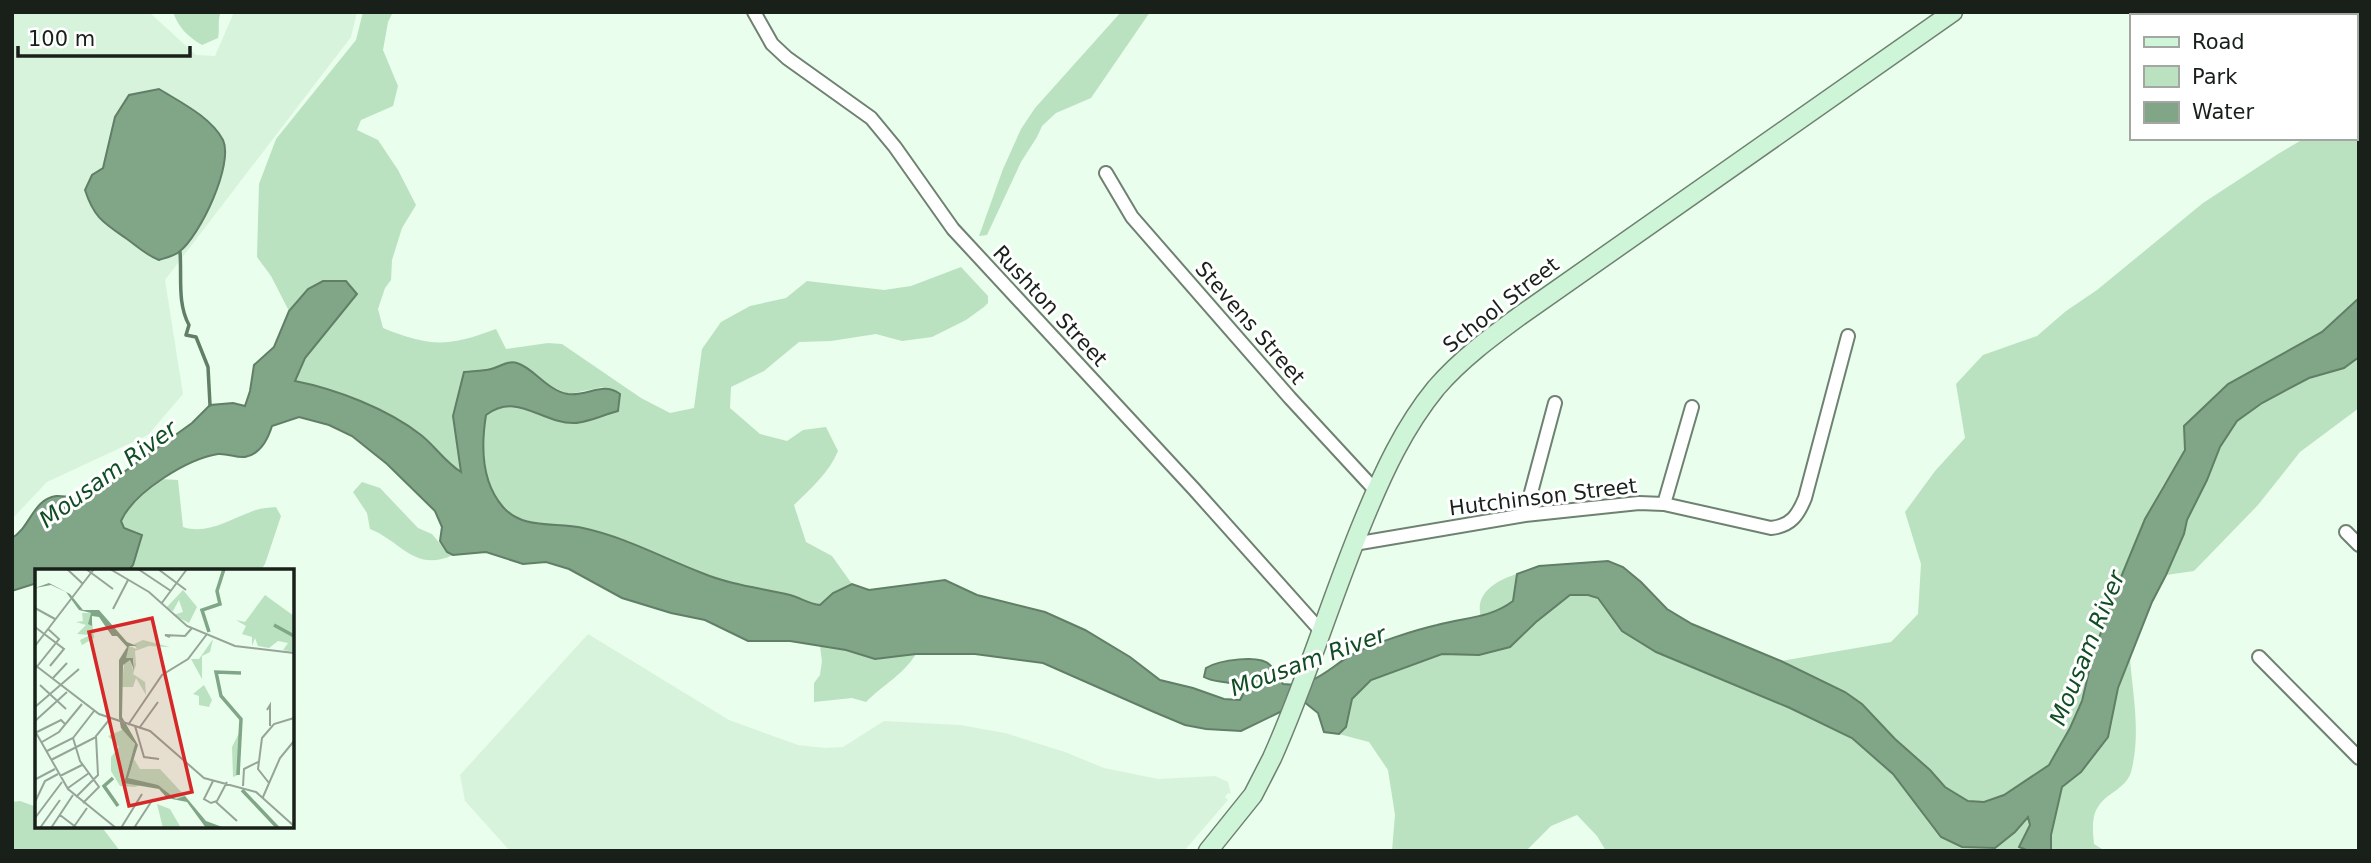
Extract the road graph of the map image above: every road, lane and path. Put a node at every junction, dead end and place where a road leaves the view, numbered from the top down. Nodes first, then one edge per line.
1 (754, 12) edge
2 (1953, 12) edge
3 (1106, 173) dead end
4 (1848, 336) dead end
5 (1555, 403) dead end
6 (1692, 407) dead end
7 (1376, 491) junction
8 (1664, 504) junction
9 (1525, 515) junction
10 (2346, 532) dead end
11 (1354, 544) junction
12 (2359, 545) edge
13 (1320, 630) junction
14 (2259, 657) dead end
15 (2359, 758) edge
16 (1208, 851) edge

1 - 13 street, Rushton Street
2 - 7 street, School Street
3 - 7 street, Stevens Street
4 - 8 street, Hutchinson Street
5 - 9 street
6 - 8 street
7 - 11 street, School Street
8 - 9 street, Hutchinson Street
9 - 11 street, Hutchinson Street
10 - 12 street
11 - 13 street, School Street
13 - 16 street, School Street
14 - 15 street

